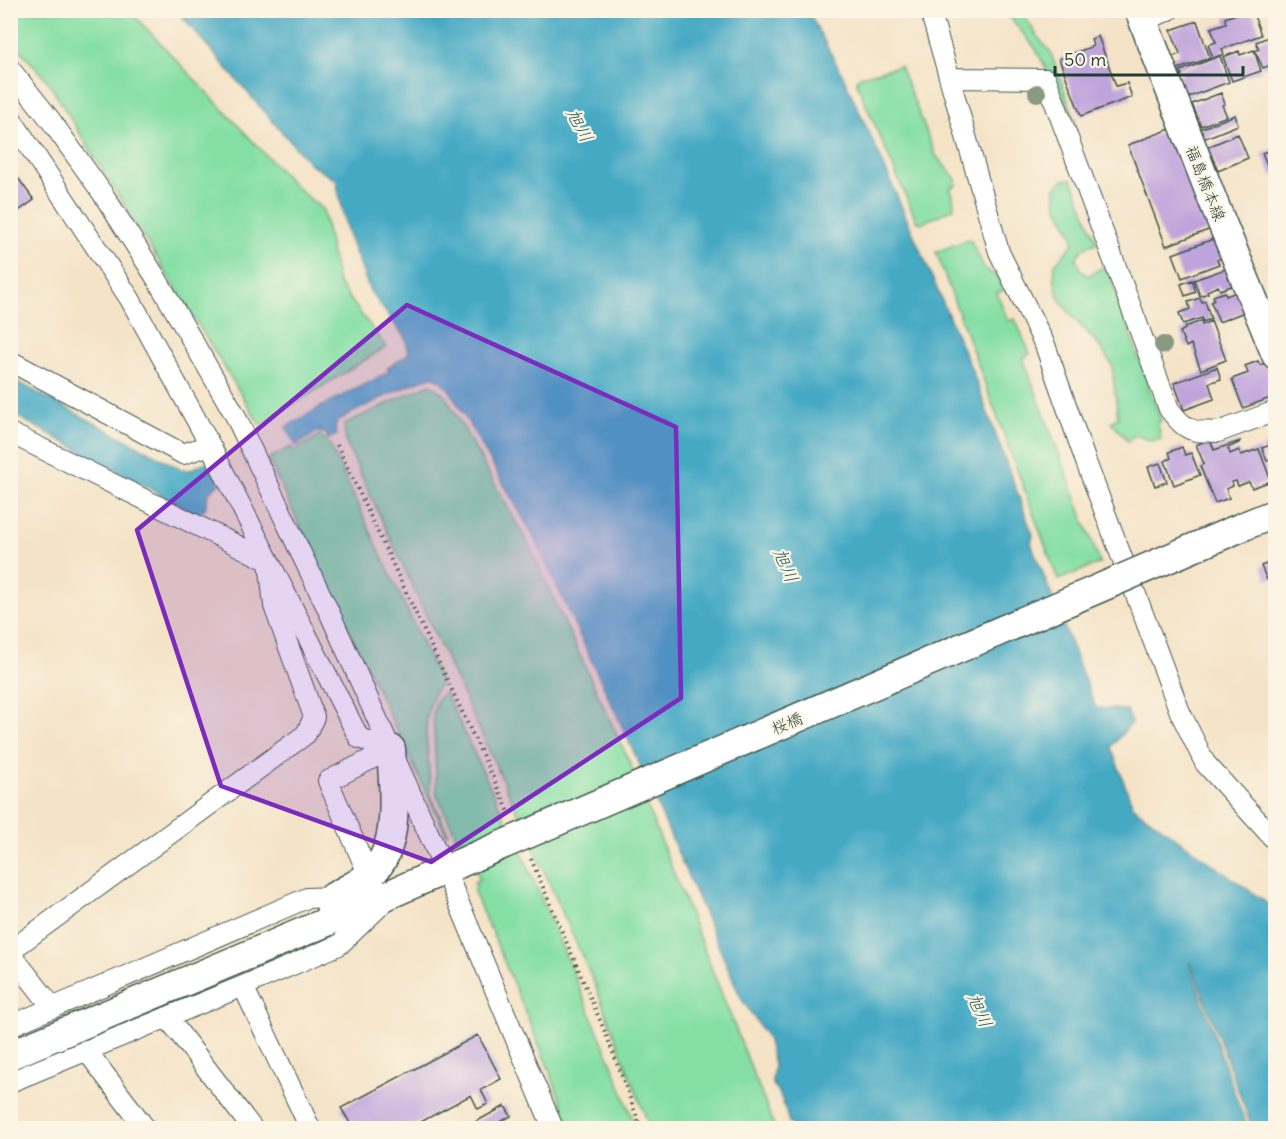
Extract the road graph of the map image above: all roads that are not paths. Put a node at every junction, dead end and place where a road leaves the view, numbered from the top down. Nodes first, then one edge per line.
1 (930, 10) edge
2 (1170, 10) edge
3 (1141, 16) edge
4 (10, 69) edge
5 (950, 78) junction
6 (10, 117) edge
7 (1274, 345) edge
8 (10, 361) edge
9 (1275, 411) edge
10 (10, 433) edge
11 (210, 445) junction
12 (1275, 513) edge
13 (269, 561) junction
14 (391, 749) junction
15 (1275, 841) edge
16 (445, 870) junction
17 (369, 876) junction
18 (393, 893) junction
19 (331, 909) junction
20 (10, 952) edge
21 (243, 986) junction
22 (53, 1008) junction
23 (167, 1017) junction
24 (10, 1026) edge
25 (86, 1050) junction
26 (10, 1055) edge
27 (10, 1082) edge
28 (145, 1128) edge
29 (252, 1128) edge
30 (310, 1128) edge
31 (553, 1128) edge

1 - 5 street
2 - 3 street
3 - 7 street, 福島橋本線
4 - 14 street
5 - 9 street
5 - 15 street
6 - 11 street
8 - 11 street
10 - 13 street
11 - 13 street
12 - 16 street, 桜橋, bridge
13 - 14 street
13 - 20 street
14 - 16 street
14 - 17 street
14 - 17 street
16 - 18 street, 桜橋
16 - 31 street
17 - 19 street
18 - 19 street, 桜橋
18 - 21 street
19 - 22 street
19 - 26 street
20 - 22 street
21 - 23 street
21 - 30 street
22 - 24 street
23 - 25 street
23 - 29 street
25 - 27 street
25 - 28 street

